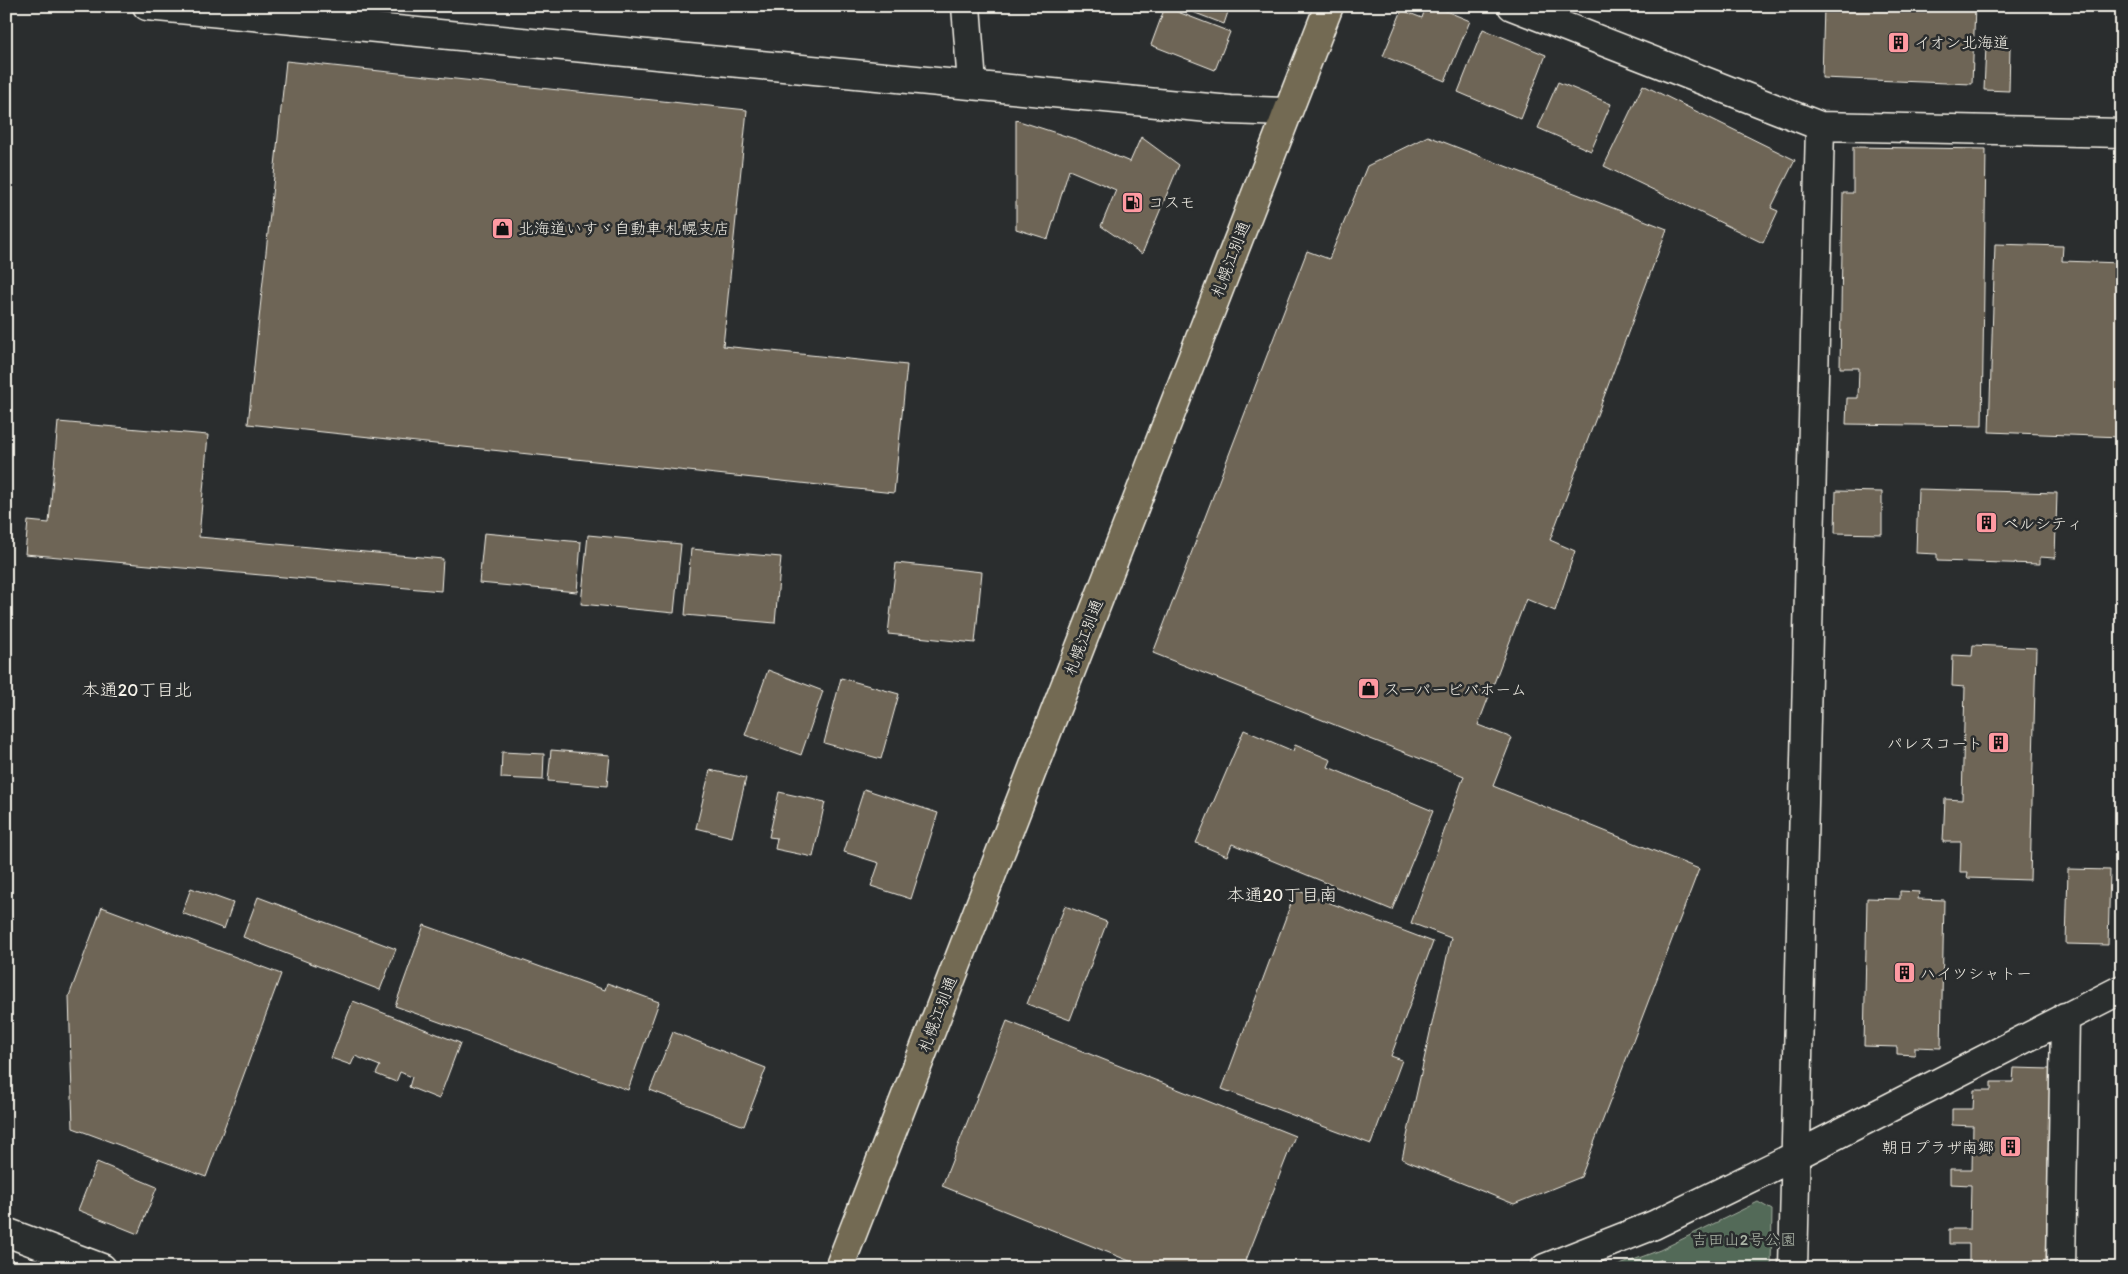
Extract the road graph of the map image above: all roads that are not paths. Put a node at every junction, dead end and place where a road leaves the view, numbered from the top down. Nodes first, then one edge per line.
1 (147, 6) edge
2 (966, 6) edge
3 (1329, 6) edge
4 (1512, 6) edge
5 (972, 84) junction
6 (1286, 112) junction
7 (1820, 126) junction
8 (2122, 133) edge
9 (2122, 989) edge
10 (2065, 1018) junction
11 (1795, 1156) junction
12 (6, 1232) edge
13 (102, 1268) edge
14 (838, 1268) edge
15 (1545, 1268) edge
16 (1793, 1268) edge
17 (2061, 1268) edge

1 - 5 street
2 - 5 street
3 - 6 highway, 札幌江別通
4 - 7 street
5 - 6 street
6 - 14 highway, 札幌江別通
7 - 8 street
7 - 11 street
9 - 10 street
10 - 11 street
10 - 17 street
11 - 15 street
11 - 16 street
12 - 13 street

